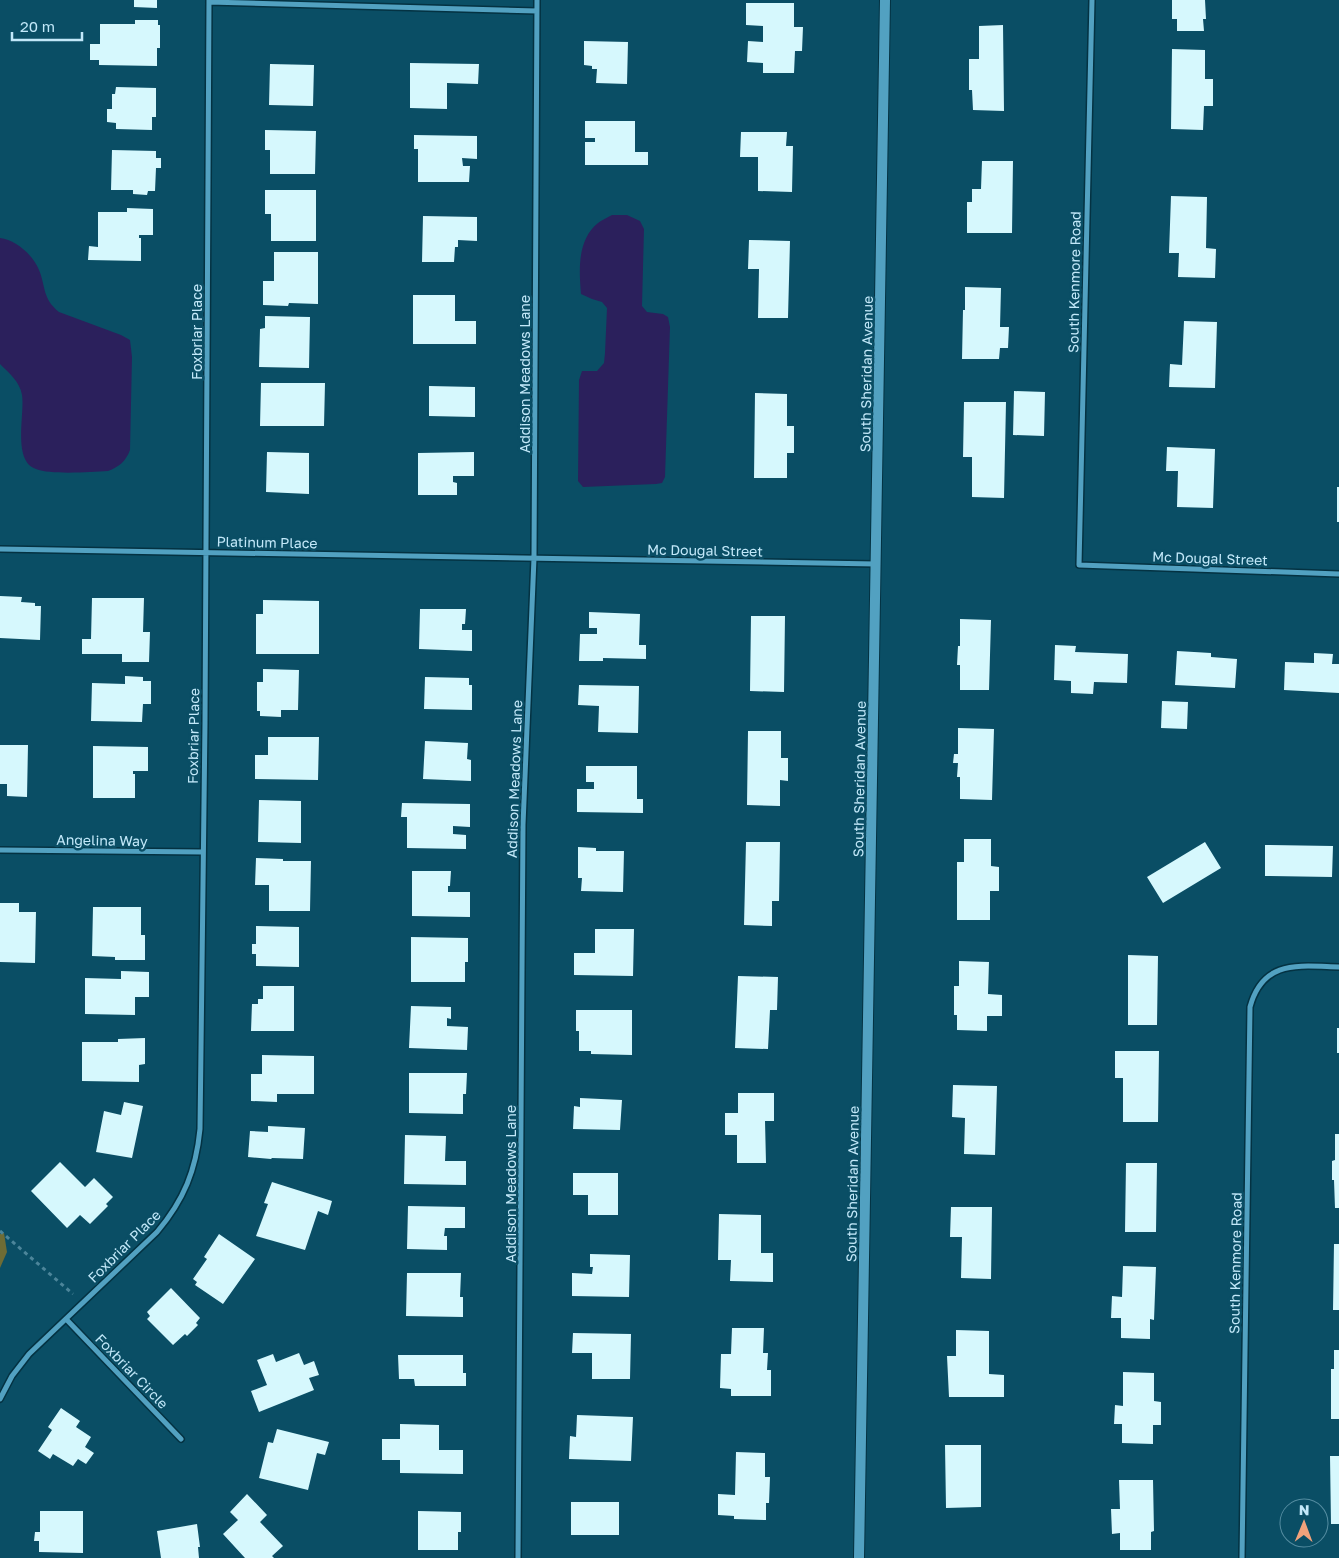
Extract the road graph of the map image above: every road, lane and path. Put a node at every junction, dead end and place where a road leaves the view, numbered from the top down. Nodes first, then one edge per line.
1 (537, 0) edge
2 (885, 0) edge
3 (1092, 0) edge
4 (209, 1) edge
5 (537, 11) junction
6 (0, 549) edge
7 (206, 552) junction
8 (534, 558) junction
9 (876, 564) junction
10 (1079, 565) joint
11 (1339, 574) edge
12 (0, 850) edge
13 (203, 852) junction
14 (1339, 967) edge
15 (0, 1231) edge
16 (82, 1303) junction
17 (66, 1319) junction
18 (0, 1398) edge
19 (181, 1439) dead end
20 (518, 1558) edge
21 (859, 1558) edge
22 (1242, 1558) edge

1 - 5 street, Addison Meadows Lane
2 - 9 street, South Sheridan Avenue
3 - 10 street, South Kenmore Road
4 - 5 street
4 - 7 street, Foxbriar Place
5 - 8 street, Addison Meadows Lane
6 - 7 street, Platinum Place
7 - 8 street, Platinum Place
7 - 13 street, Foxbriar Place
8 - 9 street, Mc Dougal Street
8 - 20 street, Addison Meadows Lane
9 - 21 street, South Sheridan Avenue
10 - 11 street, Mc Dougal Street
12 - 13 street, Angelina Way
13 - 16 street, Foxbriar Place
14 - 22 street, South Kenmore Road
15 - 16 path
16 - 17 street, Foxbriar Place
17 - 18 street, Foxbriar Place
17 - 19 street, Foxbriar Circle

